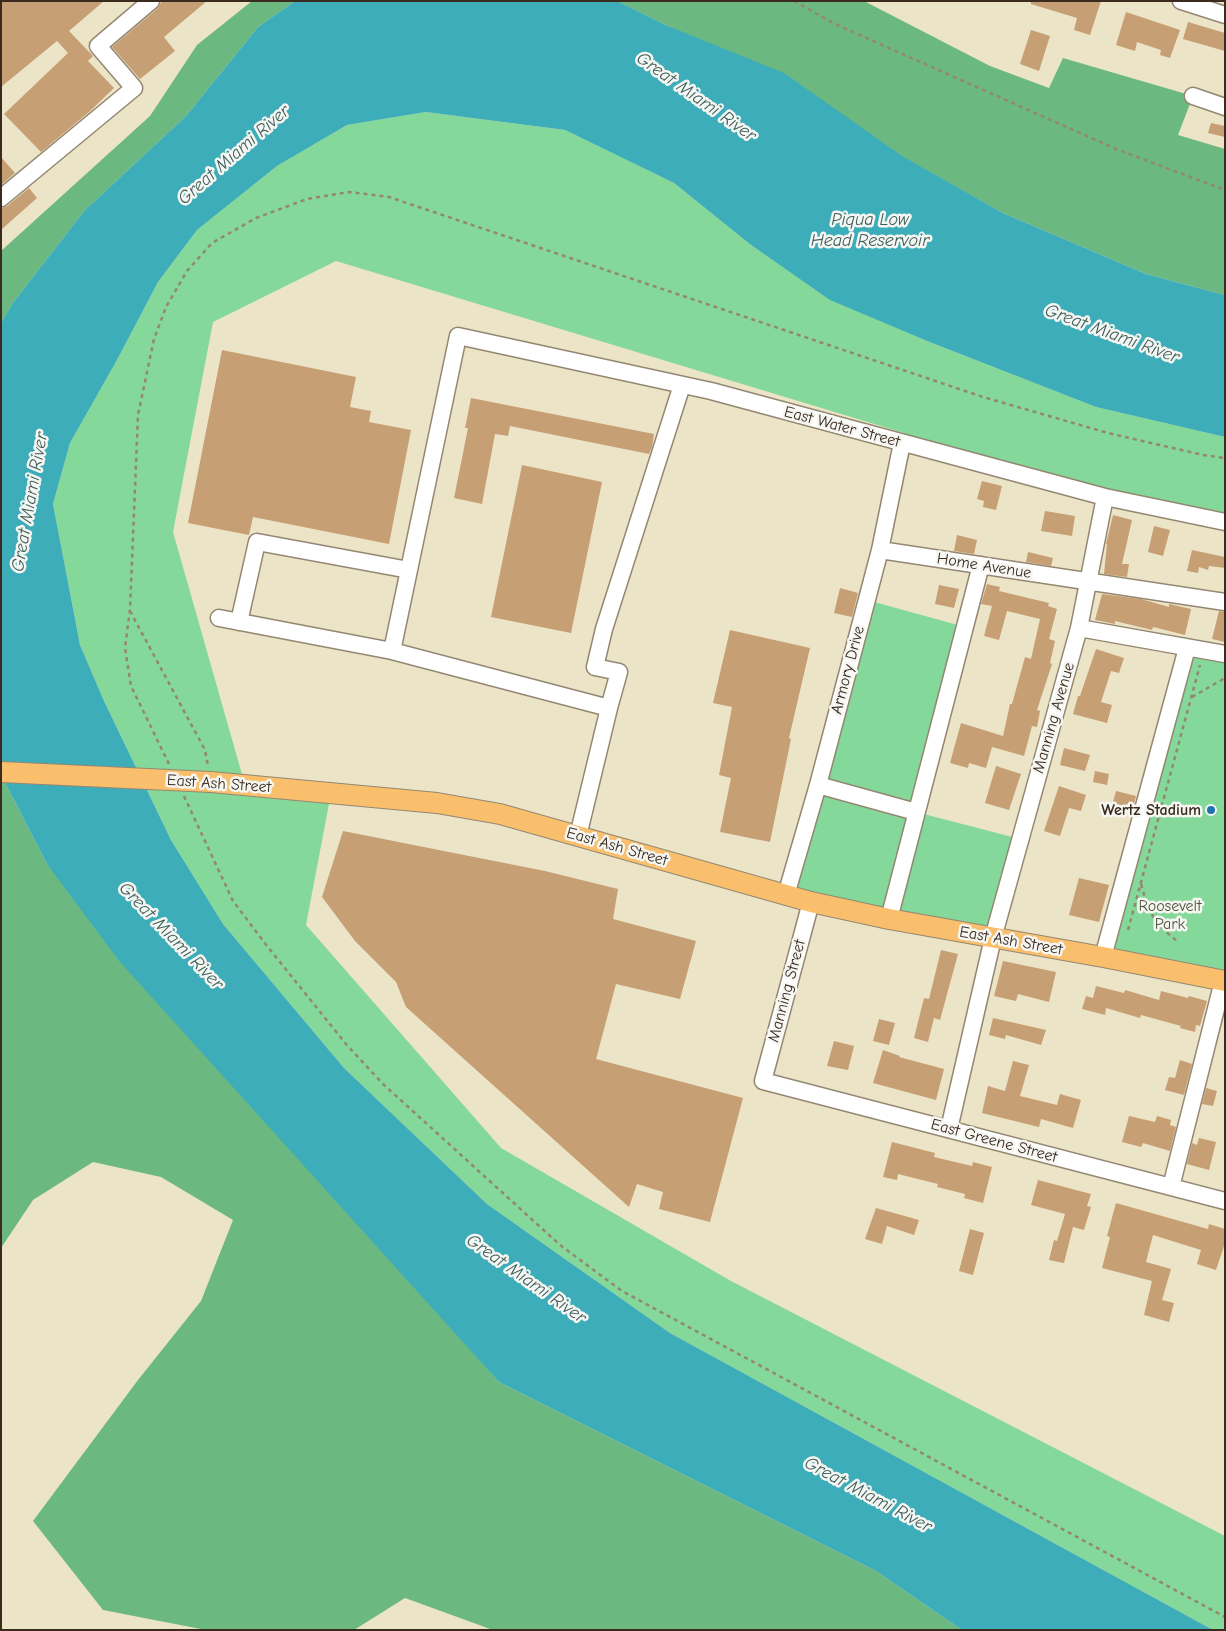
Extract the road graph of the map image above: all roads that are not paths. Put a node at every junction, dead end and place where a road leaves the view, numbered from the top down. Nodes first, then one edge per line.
1 (151, 1) edge
2 (1181, 1) edge
3 (1225, 15) edge
4 (1193, 96) dead end
5 (1225, 107) edge
6 (1, 198) edge
7 (682, 385) junction
8 (902, 443) junction
9 (1105, 497) junction
10 (1225, 522) edge
11 (880, 550) junction
12 (980, 565) junction
13 (409, 570) junction
14 (1088, 582) junction
15 (1225, 602) edge
16 (218, 618) dead end
17 (239, 622) junction
18 (1079, 628) junction
19 (1187, 648) junction
20 (392, 652) junction
21 (1225, 654) edge
22 (609, 708) junction
23 (1, 772) edge
24 (818, 785) junction
25 (916, 812) junction
26 (578, 836) junction
27 (786, 895) junction
28 (811, 902) junction
29 (888, 919) junction
30 (993, 938) junction
31 (1103, 957) junction
32 (1224, 981) edge
33 (764, 1081) joint
34 (949, 1129) junction
35 (1171, 1187) junction
36 (1225, 1201) edge

1 - 6 street
2 - 3 street
4 - 5 street
7 - 8 street, East Water Street
7 - 13 street, East Water Street
7 - 22 street
8 - 9 street, East Water Street
8 - 11 street, Armory Drive
9 - 10 street, East Water Street
9 - 14 street, Manning Avenue
11 - 12 street, Home Avenue
11 - 24 street, Armory Drive
12 - 14 street, Home Avenue
12 - 25 street
13 - 17 street
13 - 20 street
14 - 15 street, Home Avenue
14 - 18 street, Manning Avenue
16 - 17 street
17 - 20 street
18 - 19 street
18 - 30 street, Manning Avenue
19 - 21 street
19 - 31 street
20 - 22 street
22 - 26 street
23 - 26 main road, East Ash Street, bridge
24 - 25 street
24 - 27 street, Armory Drive
25 - 29 street
26 - 27 main road, East Ash Street
27 - 28 main road, East Ash Street
28 - 29 main road, East Ash Street
28 - 33 street, Manning Street
29 - 30 main road, East Ash Street
30 - 31 main road, East Ash Street
30 - 34 street, Manning Avenue
31 - 32 main road, East Ash Street
32 - 35 street
33 - 34 street, East Greene Street
34 - 35 street, East Greene Street
35 - 36 street, East Greene Street

